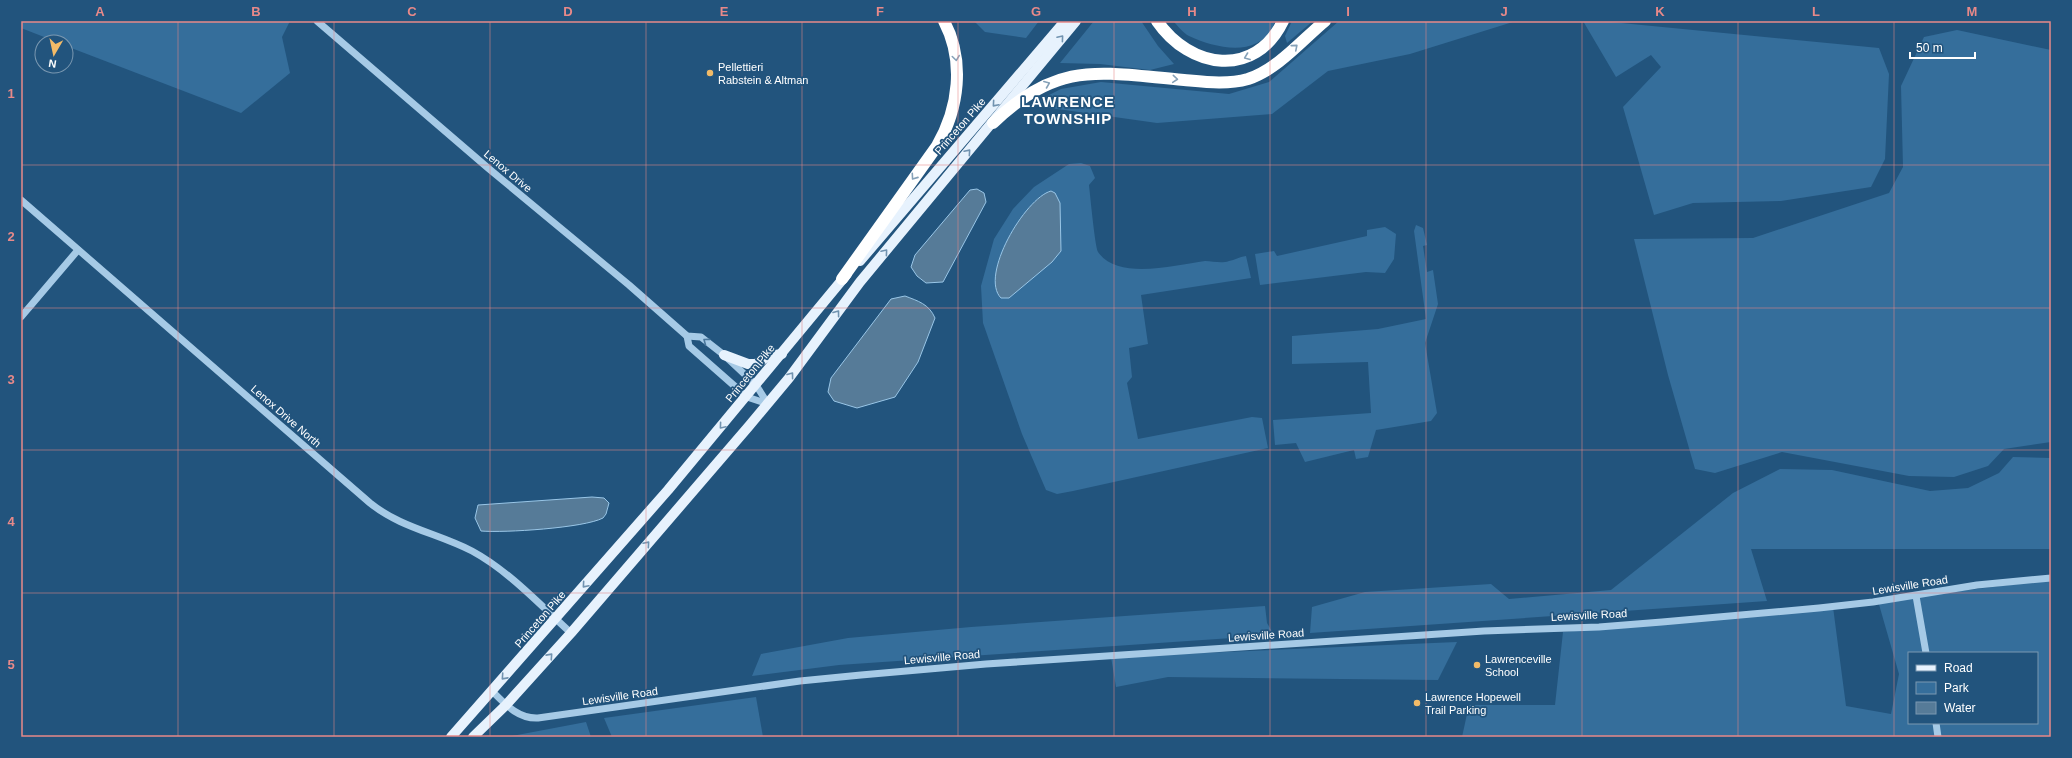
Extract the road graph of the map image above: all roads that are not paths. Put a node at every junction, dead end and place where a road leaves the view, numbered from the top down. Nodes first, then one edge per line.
1 (317, 21) edge
2 (944, 21) edge
3 (1065, 21) edge
4 (1076, 21) edge
5 (1157, 21) edge
6 (1283, 21) edge
7 (1325, 21) edge
8 (993, 123) junction
9 (21, 200) edge
10 (78, 250) junction
11 (842, 279) junction
12 (21, 317) edge
13 (687, 336) junction
14 (782, 354) junction
15 (724, 355) junction
16 (756, 385) junction
17 (747, 397) junction
18 (768, 404) junction
19 (2051, 578) edge
20 (1916, 596) junction
21 (556, 619) junction
22 (571, 633) junction
23 (1926, 652) edge
24 (492, 691) junction
25 (506, 705) junction
26 (1936, 724) edge
27 (451, 737) edge
28 (473, 737) edge
29 (1938, 737) edge

1 - 13 street, Lenox Drive
2 -> 11 highway
3 -> 11 main road, Princeton Pike
8 -> 4 main road, Princeton Pike
6 -> 5 highway
8 -> 7 highway
18 -> 8 main road, Princeton Pike
9 - 10 street, Lenox Drive North
10 - 12 street
10 - 21 street, Lenox Drive North
11 - 14 main road, Princeton Pike
15 -> 13 street, Lenox Drive
13 - 17 street, Lenox Drive
14 - 15 main road
14 - 16 main road, Princeton Pike
15 - 16 street, Lenox Drive
16 - 17 main road, Princeton Pike
16 - 18 street, Lenox Drive
17 - 18 street, Lenox Drive
17 -> 21 main road, Princeton Pike
22 -> 18 main road, Princeton Pike
19 - 20 street, Lewisville Road
20 - 23 street
20 - 25 street, Lewisville Road
21 - 22 street, Lenox Drive North
21 -> 24 main road, Princeton Pike
25 -> 22 main road, Princeton Pike
24 - 25 street, Lewisville Road
24 - 27 main road, Princeton Pike
25 - 28 main road, Princeton Pike
26 - 29 street

